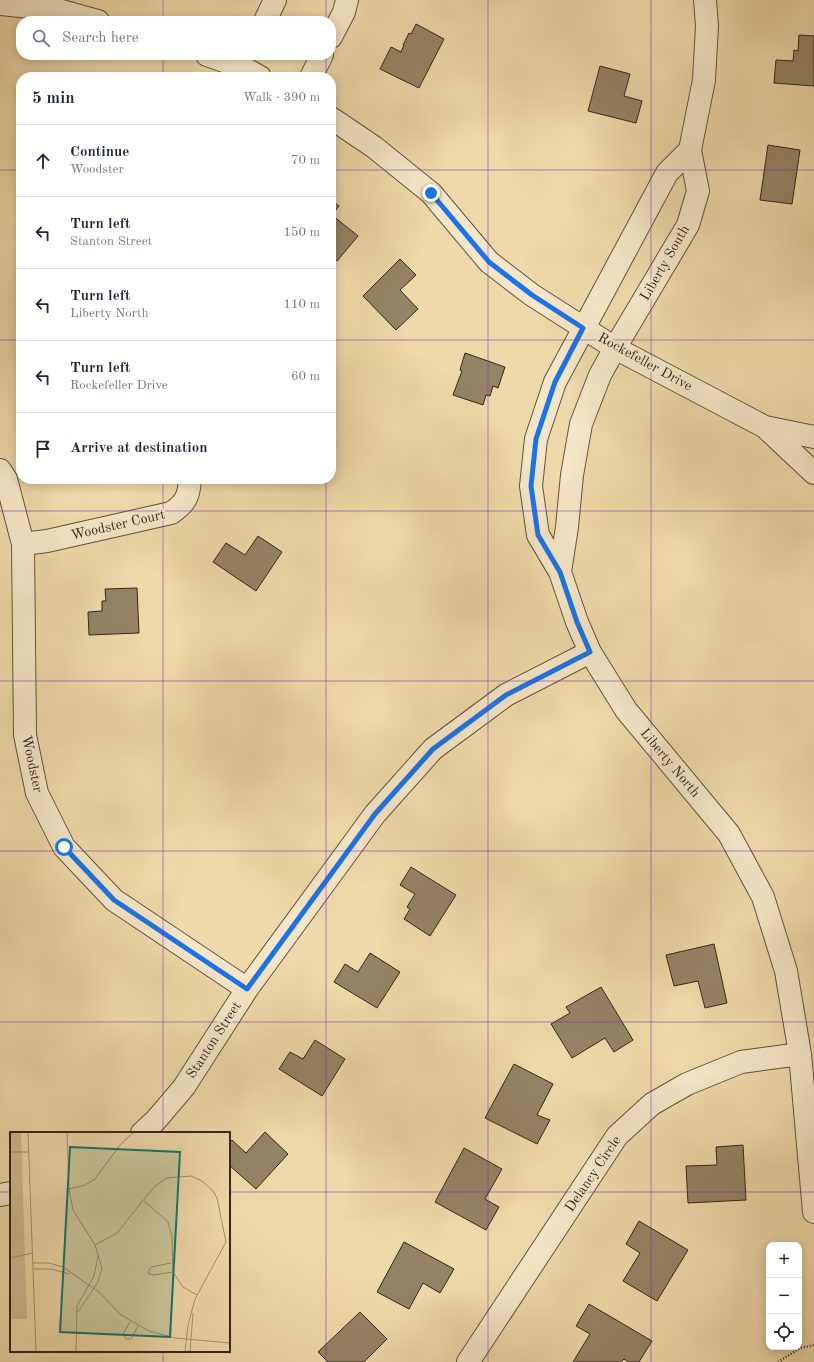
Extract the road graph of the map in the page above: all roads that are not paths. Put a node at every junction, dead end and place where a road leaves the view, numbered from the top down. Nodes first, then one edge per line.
1 (275, 0) edge
2 (347, 0) edge
3 (705, 0) edge
4 (0, 4) edge
5 (80, 16) edge
6 (267, 16) edge
7 (336, 27) edge
8 (225, 60) edge
9 (320, 60) edge
10 (251, 67) edge
11 (314, 72) edge
12 (336, 121) edge
13 (690, 150) junction
14 (583, 328) junction
15 (615, 348) junction
16 (765, 427) junction
17 (814, 436) edge
18 (814, 473) edge
19 (9, 475) edge
20 (190, 484) edge
21 (24, 544) junction
22 (560, 572) junction
23 (590, 652) junction
24 (247, 989) junction
25 (800, 1054) junction
26 (143, 1132) edge
27 (10, 1193) edge
28 (0, 1195) edge
29 (814, 1212) edge
30 (468, 1362) edge

1 - 6 street
2 - 7 street
3 - 13 street, Liberty South
4 - 5 street
8 - 10 street
9 - 11 street
12 - 14 street, Rockefeller Drive
13 - 14 street
13 - 15 street, Liberty South
14 - 15 street, Rockefeller Drive
14 - 22 street, Liberty North
15 - 16 street, Rockefeller Drive
15 - 22 street, Liberty South
16 - 17 street, Rockefeller Drive
16 - 18 street, Rockefeller Drive
19 - 21 street, Woodster
20 - 21 street, Woodster Court
21 - 24 street, Woodster
22 - 23 street, Liberty North
23 - 24 street, Stanton Street
23 - 25 street, Liberty North
24 - 26 street, Stanton Street
25 - 29 street, Liberty North
25 - 30 street, Delancy Circle
27 - 28 street

